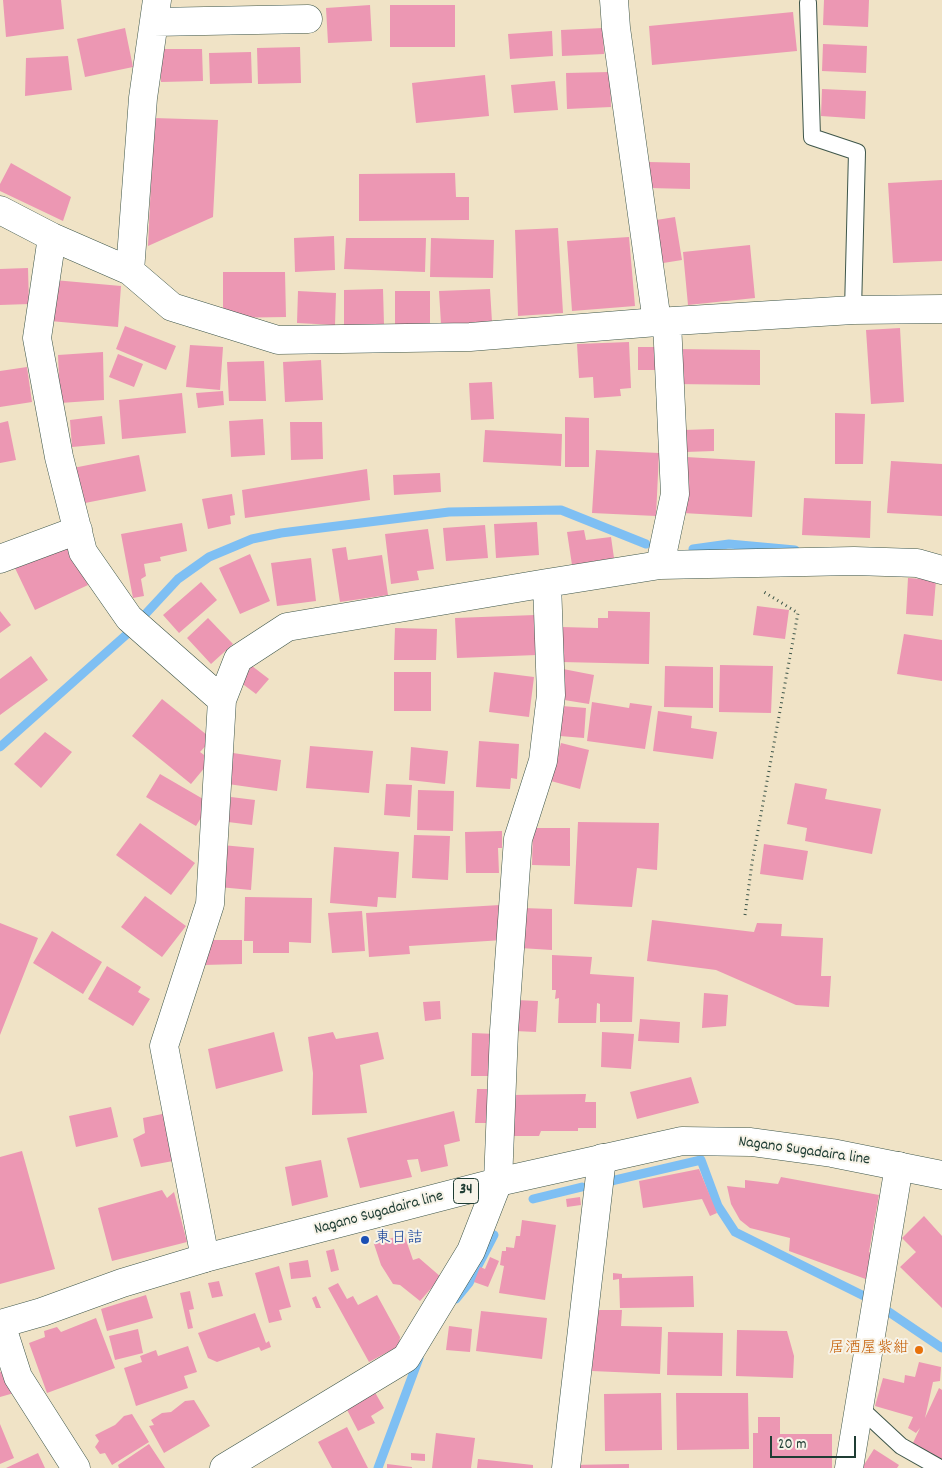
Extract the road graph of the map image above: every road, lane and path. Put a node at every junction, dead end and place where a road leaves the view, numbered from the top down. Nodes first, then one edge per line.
1 (614, 0) edge
2 (808, 3) dead end
3 (155, 11) edge
4 (308, 19) dead end
5 (0, 210) edge
6 (52, 237) junction
7 (130, 271) junction
8 (942, 309) edge
9 (853, 310) junction
10 (662, 322) junction
11 (78, 530) junction
12 (0, 558) edge
13 (742, 563) junction
14 (660, 566) junction
15 (942, 570) edge
16 (546, 583) junction
17 (222, 700) junction
18 (745, 915) dead end
19 (602, 1158) junction
20 (899, 1166) junction
21 (942, 1175) edge
22 (498, 1182) junction
23 (205, 1258) junction
24 (0, 1324) edge
25 (859, 1407) junction
26 (76, 1468) edge
27 (224, 1468) edge
28 (566, 1468) edge
29 (849, 1468) edge
30 (940, 1468) edge

1 - 10 street
2 - 9 lane
3 - 4 street
3 - 7 street
5 - 6 street
6 - 7 street
6 - 11 street
7 - 10 street
8 - 9 street
9 - 10 street
10 - 14 street
11 - 12 street
11 - 17 street
13 - 14 street
13 - 15 street
13 - 18 path
14 - 16 street
16 - 17 street
16 - 22 street
17 - 23 street
19 - 20 street, Nagano Sugadaira line / 34
19 - 22 street, Nagano Sugadaira line / 34
19 - 28 street
20 - 21 street, Nagano Sugadaira line / 34
20 - 25 street
22 - 23 street, Nagano Sugadaira line / 34
22 - 27 street
23 - 24 street, Nagano Sugadaira line / 34
24 - 26 street
25 - 29 street
25 - 30 lane

